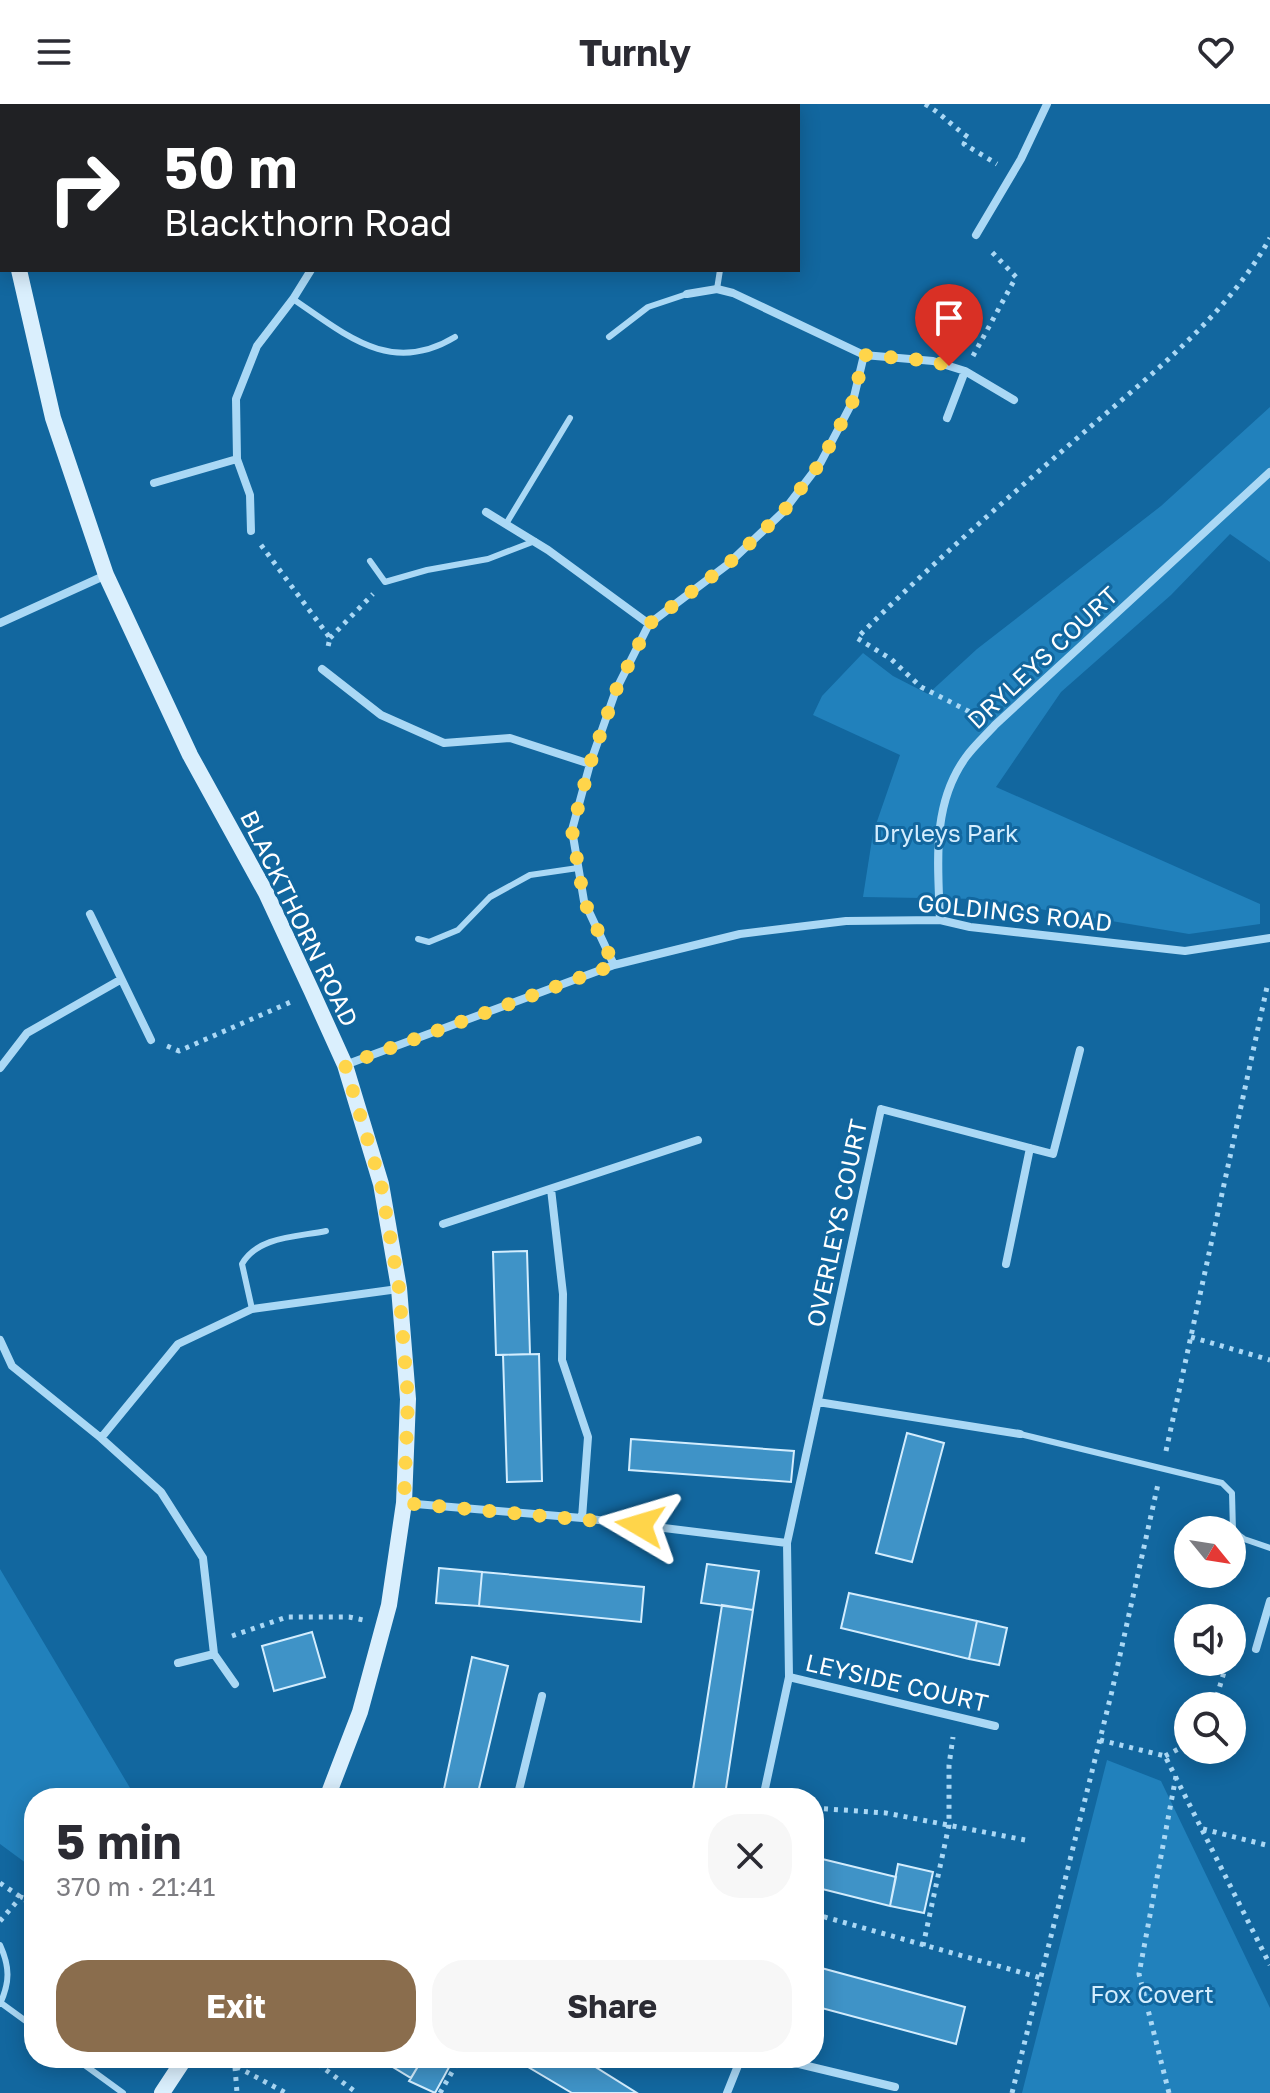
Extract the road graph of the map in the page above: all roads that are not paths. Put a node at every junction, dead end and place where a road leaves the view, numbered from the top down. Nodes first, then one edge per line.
1 (1047, 104) edge
2 (976, 235) road end
3 (19, 272) edge
4 (310, 272) edge
5 (720, 272) edge
6 (717, 289) junction
7 (687, 294) joint
8 (293, 299) junction
9 (455, 337) dead end
10 (609, 337) dead end
11 (864, 355) junction
12 (965, 371) junction
13 (1014, 400) dead end
14 (570, 418) dead end
15 (947, 418) dead end
16 (237, 459) junction
17 (1270, 472) edge
18 (154, 483) dead end
19 (486, 512) dead end
20 (506, 524) junction
21 (251, 531) road end
22 (535, 541) junction
23 (370, 561) dead end
24 (106, 575) junction
25 (0, 623) edge
26 (649, 624) junction
27 (322, 669) road end
28 (590, 764) junction
29 (578, 868) junction
30 (90, 914) dead end
31 (940, 920) junction
32 (1270, 938) edge
33 (418, 939) dead end
34 (614, 965) junction
35 (120, 980) junction
36 (151, 1040) road end
37 (1080, 1050) dead end
38 (345, 1065) junction
39 (0, 1068) edge
40 (698, 1140) dead end
41 (1030, 1148) junction
42 (551, 1189) junction
43 (443, 1224) dead end
44 (326, 1231) dead end
45 (1006, 1264) dead end
46 (399, 1288) junction
47 (252, 1309) junction
48 (0, 1340) edge
49 (818, 1402) junction
50 (1020, 1434) joint
51 (101, 1438) junction
52 (404, 1503) junction
53 (582, 1518) junction
54 (787, 1543) junction
55 (1270, 1548) edge
56 (1270, 1601) edge
57 (1256, 1649) dead end
58 (214, 1654) junction
59 (178, 1663) dead end
60 (789, 1677) junction
61 (235, 1684) dead end
62 (542, 1696) dead end
63 (995, 1726) dead end
64 (331, 1788) edge
65 (519, 1788) edge
66 (765, 1788) edge
67 (0, 1945) edge
68 (1, 2004) edge
69 (24, 2020) edge
70 (89, 2068) edge
71 (178, 2068) edge
72 (737, 2068) edge
73 (816, 2068) edge
74 (895, 2087) dead end
75 (123, 2093) edge
76 (162, 2093) edge
77 (727, 2093) edge

1 - 2 street
3 - 24 street, BLACKTHORN ROAD
4 - 8 street
5 - 6 lane
6 - 7 street
6 - 11 street
7 - 10 lane
8 - 9 lane
8 - 16 street
11 - 12 street
11 - 26 street
12 - 13 street
12 - 15 street
14 - 20 lane
16 - 18 street
16 - 21 street
17 - 31 street, DRYLEYS COURT
19 - 20 street
20 - 22 street
22 - 23 lane
22 - 26 street
24 - 25 street
24 - 38 street, BLACKTHORN ROAD
26 - 28 street
27 - 28 street
28 - 29 street
29 - 33 lane
29 - 34 street
30 - 35 street
31 - 32 street, GOLDINGS ROAD
31 - 34 street, GOLDINGS ROAD
34 - 38 street, GOLDINGS ROAD
35 - 36 street
35 - 39 street
37 - 41 street
38 - 46 street, BLACKTHORN ROAD
40 - 42 street
41 - 45 street
41 - 49 street, OVERLEYS COURT
42 - 43 street
42 - 53 street
44 - 47 lane
46 - 47 street
46 - 52 street, BLACKTHORN ROAD
47 - 51 street
48 - 51 street
49 - 50 street
49 - 54 street, OVERLEYS COURT
50 - 55 lane
51 - 58 street
52 - 53 street
52 - 64 street, BLACKTHORN ROAD
53 - 54 street
54 - 60 street, LEYSIDE COURT
56 - 57 street
58 - 59 street
58 - 61 street
60 - 63 street, LEYSIDE COURT
60 - 66 street, LEYSIDE COURT
62 - 65 street
67 - 68 lane
68 - 69 lane
70 - 75 lane
71 - 76 street
72 - 77 street
73 - 74 street

